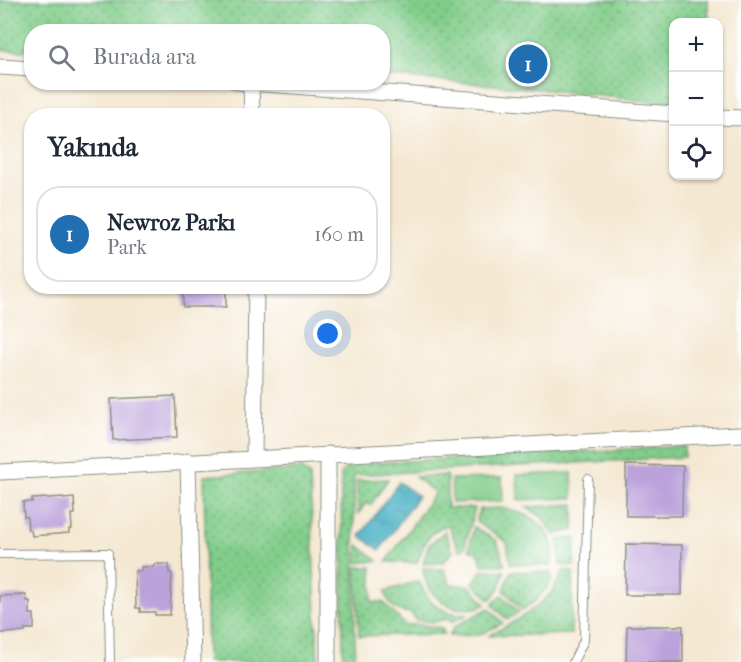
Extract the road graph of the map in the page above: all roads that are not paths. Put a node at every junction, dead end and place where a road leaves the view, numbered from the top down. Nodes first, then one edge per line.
1 (0, 67) edge
2 (24, 68) edge
3 (245, 90) edge
4 (340, 90) edge
5 (250, 108) edge
6 (669, 114) edge
7 (723, 117) edge
8 (741, 118) edge
9 (256, 294) edge
10 (741, 434) edge
11 (328, 454) junction
12 (255, 458) junction
13 (188, 461) junction
14 (0, 472) edge
15 (588, 479) dead end
16 (0, 554) edge
17 (110, 662) edge
18 (193, 662) edge
19 (328, 662) edge
20 (573, 662) edge

1 - 2 street
3 - 5 street
4 - 6 street
7 - 8 street
9 - 12 street
10 - 11 street
11 - 12 street
11 - 19 street
12 - 13 street
13 - 14 street
13 - 18 street
15 - 20 lane
16 - 17 lane

